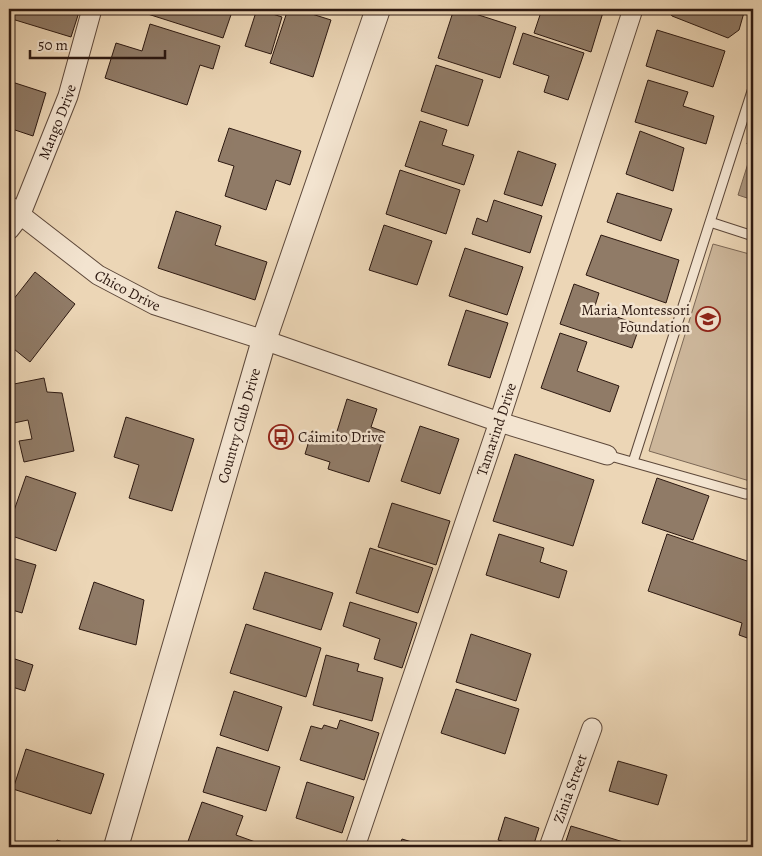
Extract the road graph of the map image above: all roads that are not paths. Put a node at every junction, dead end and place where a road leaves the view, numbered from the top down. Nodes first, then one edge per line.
1 (92, 9) edge
2 (378, 9) edge
3 (633, 9) edge
4 (753, 88) edge
5 (13, 217) edge
6 (710, 222) junction
7 (753, 236) edge
8 (264, 340) junction
9 (499, 422) junction
10 (607, 455) joint
11 (633, 462) junction
12 (753, 494) edge
13 (592, 728) dead end
14 (116, 847) edge
15 (354, 847) edge
16 (549, 847) edge

1 - 5 street, Mango Drive
2 - 8 street, Country Club Drive
3 - 9 street, Tamarind Drive
4 - 6 lane
5 - 8 street, Chico Drive
6 - 7 lane
6 - 11 lane
8 - 9 street
8 - 14 street, Country Club Drive
9 - 10 street
9 - 15 street, Tamarind Drive
10 - 11 lane
11 - 12 lane
13 - 16 street, Zinia Street

